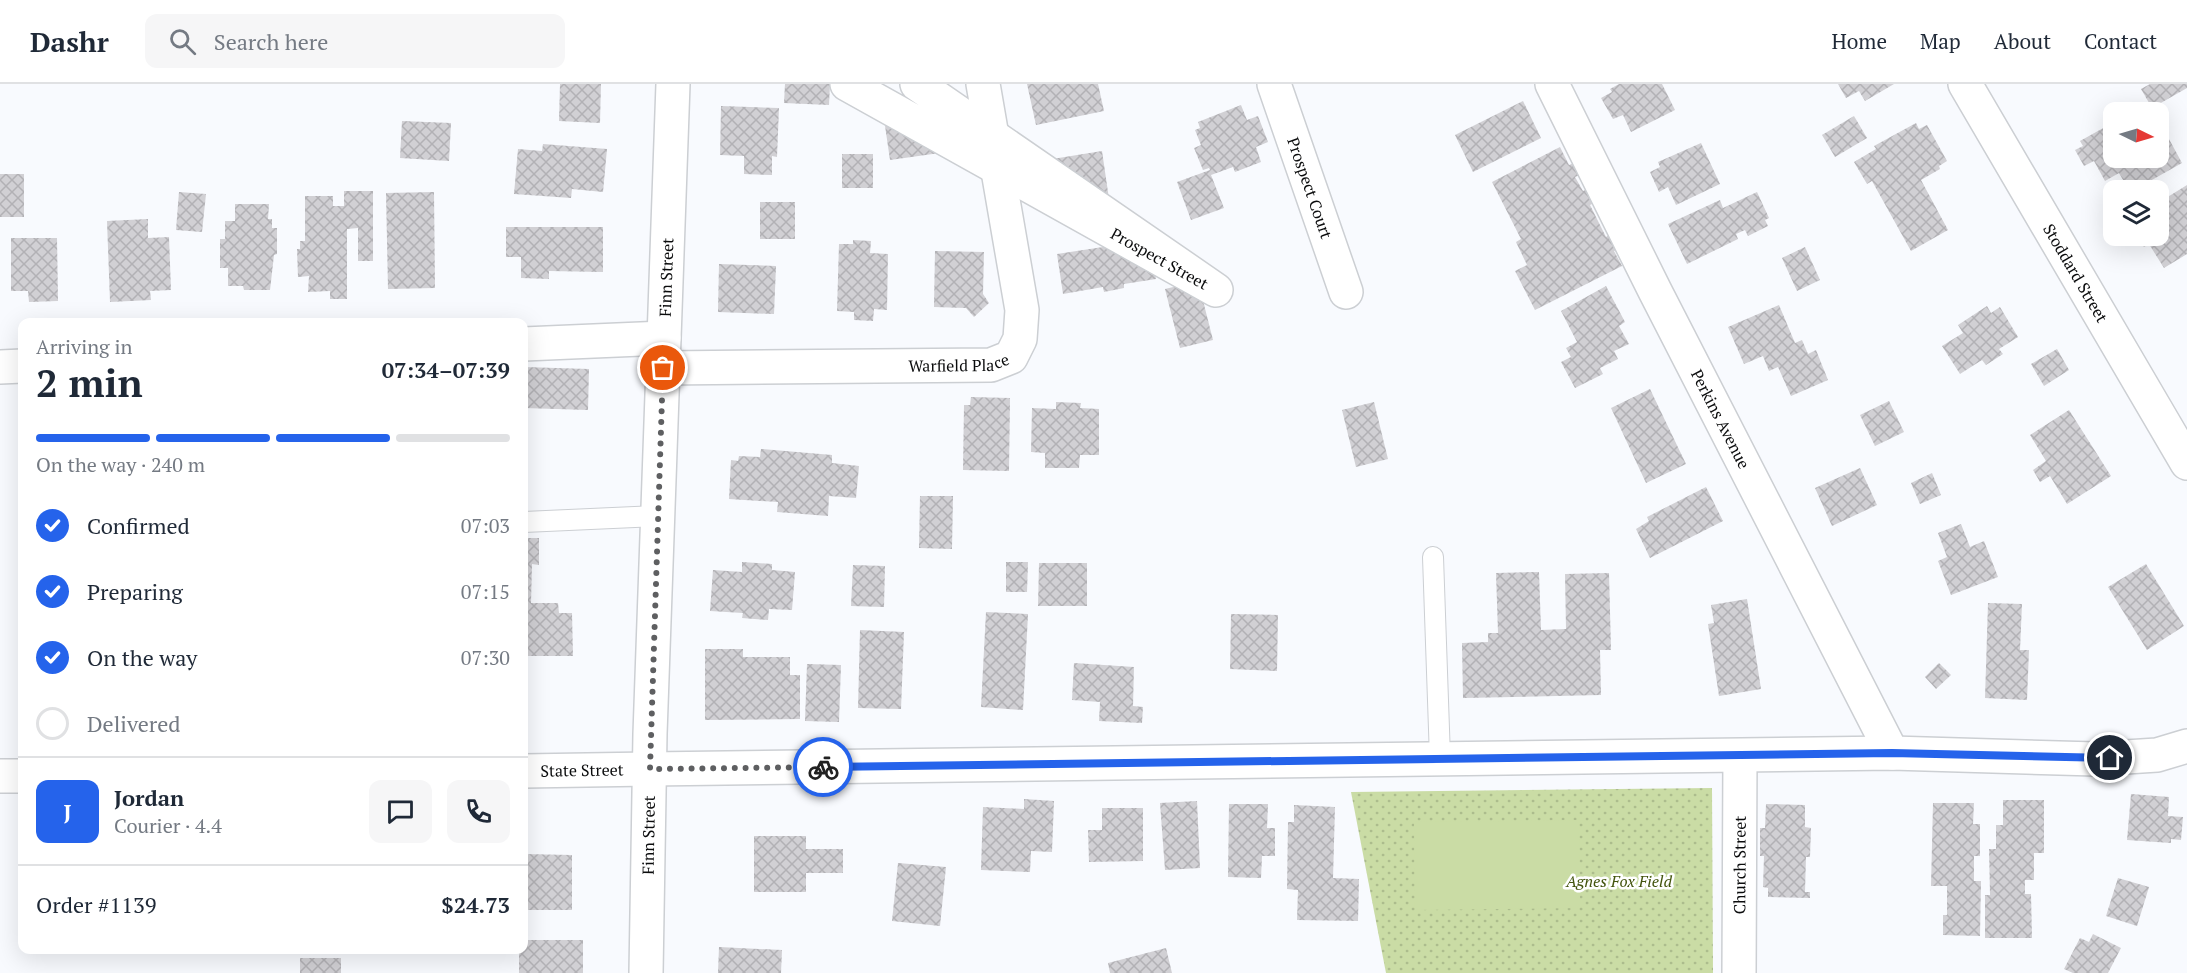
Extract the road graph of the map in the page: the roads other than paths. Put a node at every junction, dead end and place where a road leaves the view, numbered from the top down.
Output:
1 (673, 84) edge
2 (847, 84) edge
3 (916, 84) edge
4 (983, 84) edge
5 (1274, 84) edge
6 (1552, 84) edge
7 (1965, 84) edge
8 (1346, 292) dead end
9 (528, 344) edge
10 (663, 353) junction
11 (18, 366) edge
12 (0, 367) edge
13 (2187, 463) edge
14 (657, 516) junction
15 (528, 522) edge
16 (1433, 557) dead end
17 (2187, 746) edge
18 (1892, 753) junction
19 (1740, 756) junction
20 (1440, 758) junction
21 (650, 769) junction
22 (528, 771) edge
23 (0, 776) edge
24 (18, 776) edge
25 (646, 973) edge
26 (1739, 973) edge

1 - 10 street, Finn Street
2 - 3 street, Prospect Street
4 - 10 street, Warfield Place
5 - 8 street, Prospect Court
6 - 18 street, Perkins Avenue
7 - 13 street, Stoddard Street
9 - 10 street, Warfield Place
10 - 14 street, Finn Street
11 - 12 street
14 - 15 lane
14 - 21 street, Finn Street
16 - 20 lane
17 - 18 street, State Street
18 - 19 street, State Street
19 - 20 street, State Street
19 - 26 street, Church Street
20 - 21 street, State Street
21 - 22 street, State Street
21 - 25 street, Finn Street
23 - 24 street

